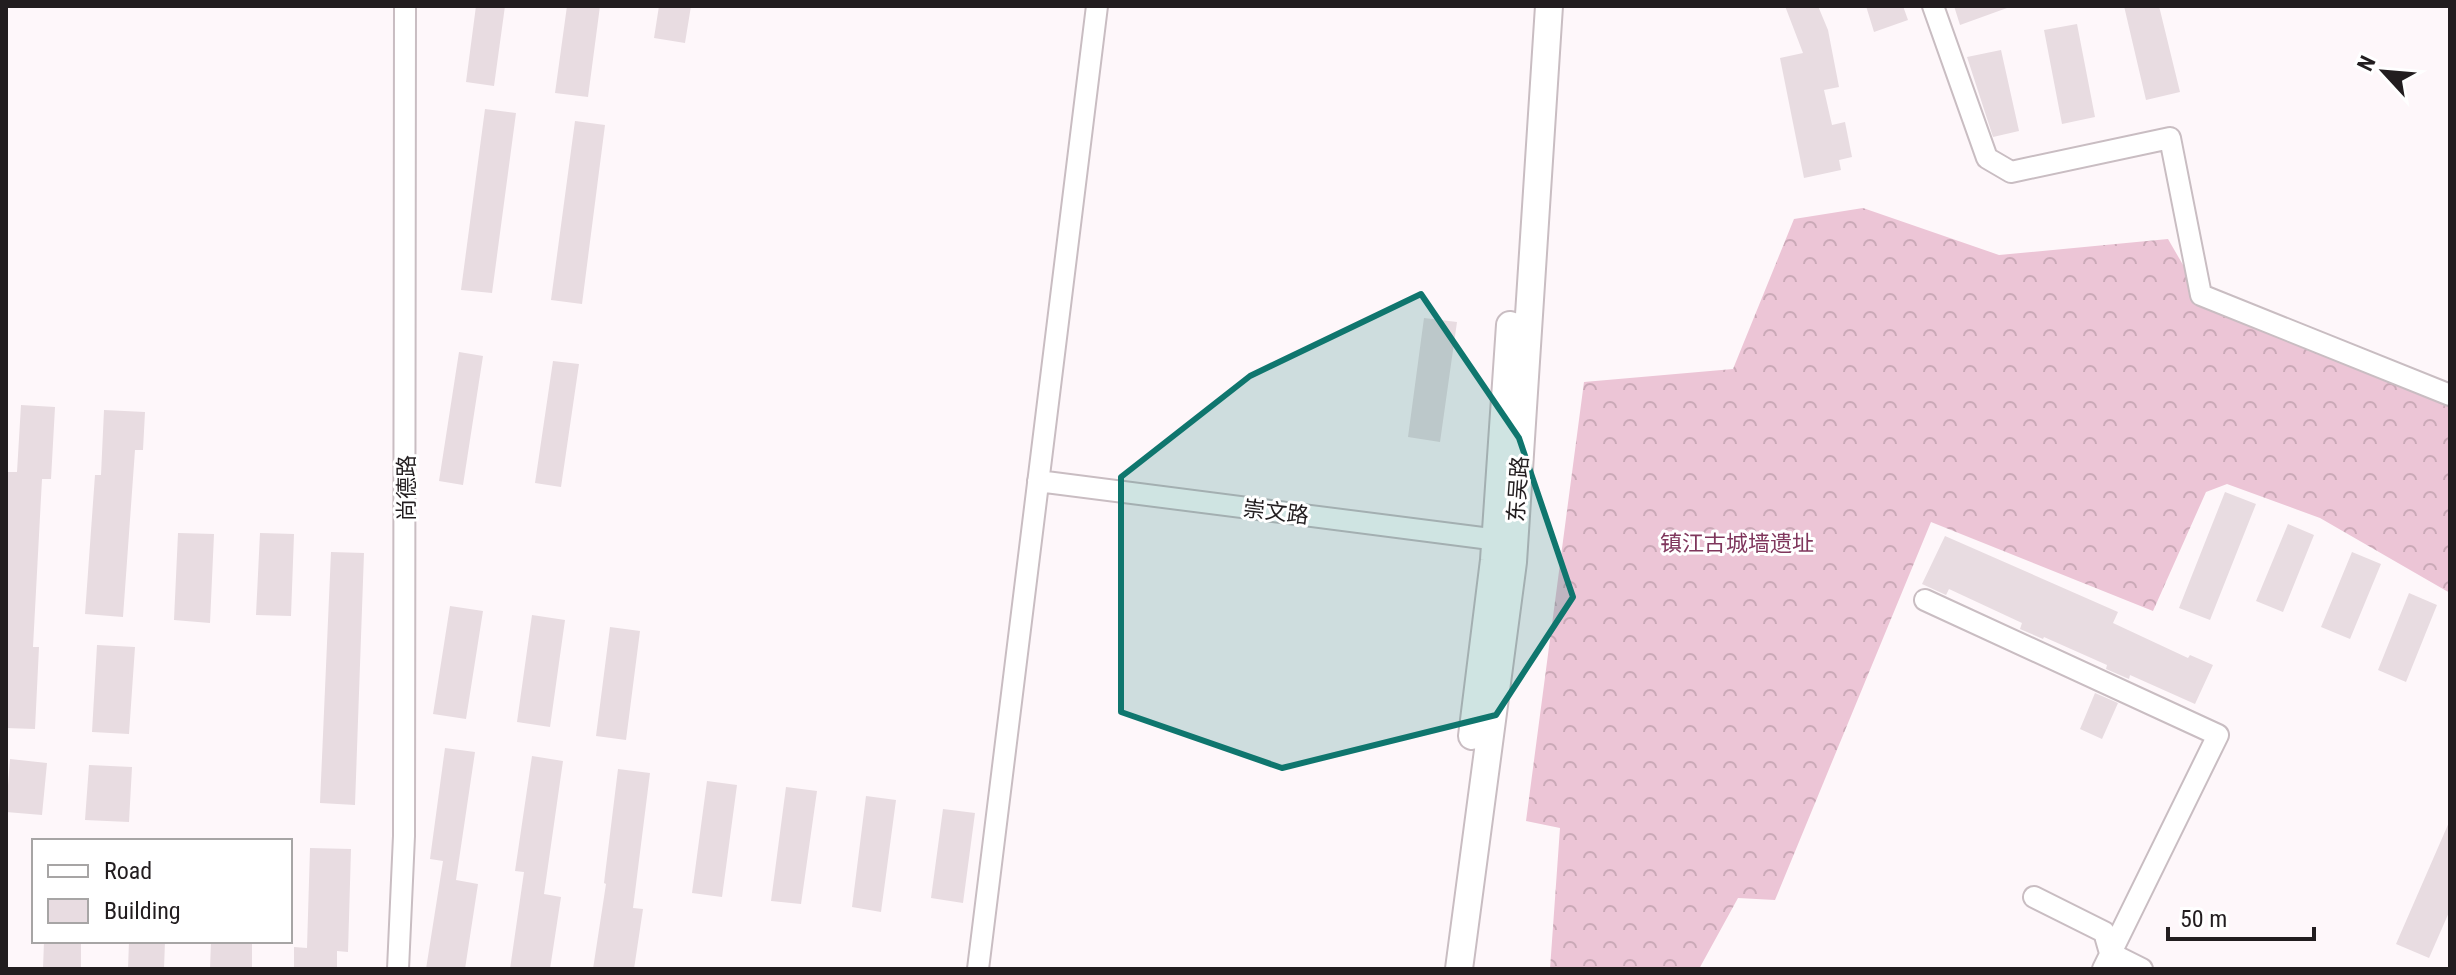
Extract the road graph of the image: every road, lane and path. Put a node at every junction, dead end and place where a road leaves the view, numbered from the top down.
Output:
1 (405, 6) edge
2 (1097, 6) edge
3 (1533, 6) edge
4 (1549, 6) edge
5 (1933, 6) edge
6 (2450, 395) edge
7 (1038, 481) junction
8 (1505, 541) junction
9 (1925, 600) dead end
10 (2034, 897) dead end
11 (2107, 961) edge
12 (398, 969) edge
13 (978, 969) edge
14 (1443, 969) edge
15 (1459, 969) edge
16 (2142, 969) edge

1 - 12 street, 尚德路
2 - 7 street
3 - 8 main road, 东吴路
4 - 8 main road, 东吴路
5 - 6 street
7 - 8 street, 崇文路
7 - 13 street
8 - 14 main road, 东吴路
8 - 15 main road, 东吴路
9 - 11 street
10 - 11 street
11 - 16 street

